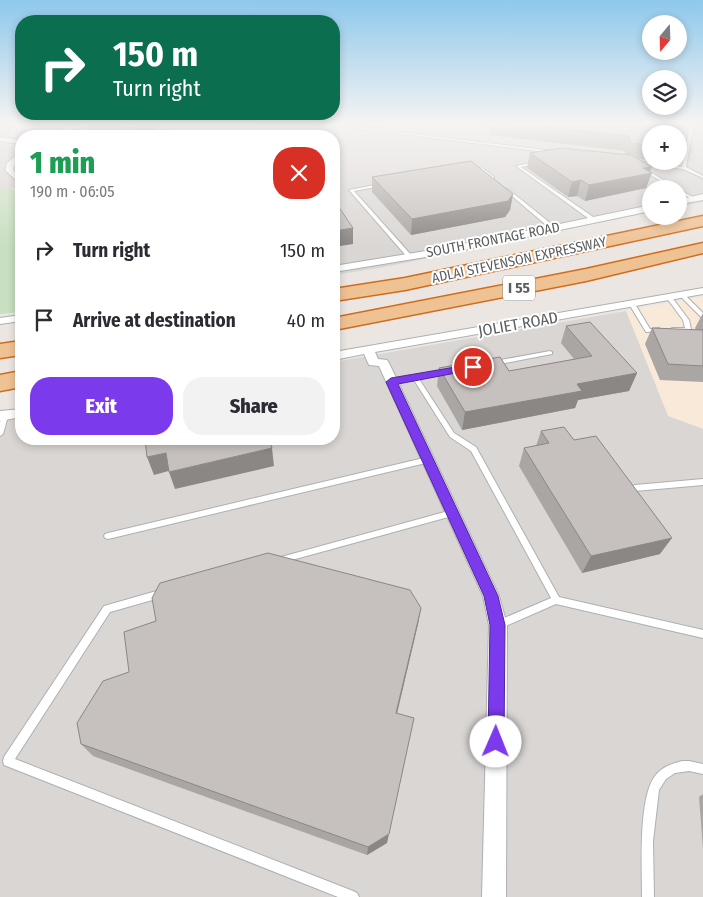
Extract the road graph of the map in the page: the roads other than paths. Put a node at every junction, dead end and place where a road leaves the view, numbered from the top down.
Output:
1 (523, 165) edge
2 (687, 169) edge
3 (646, 170) edge
4 (462, 171) edge
5 (703, 177) edge
6 (495, 180) edge
7 (663, 180) edge
8 (388, 184) edge
9 (502, 186) edge
10 (687, 195) edge
11 (703, 197) edge
12 (694, 199) junction
13 (687, 200) edge
14 (642, 210) edge
15 (594, 220) junction
16 (703, 221) edge
17 (553, 228) junction
18 (703, 248) edge
19 (410, 257) junction
20 (340, 268) edge
21 (703, 291) edge
22 (340, 294) edge
23 (682, 295) junction
24 (669, 297) junction
25 (632, 304) junction
26 (703, 316) edge
27 (15, 319) edge
28 (0, 321) edge
29 (340, 323) edge
30 (15, 349) edge
31 (368, 350) junction
32 (0, 351) edge
33 (550, 353) dead end
34 (340, 355) edge
35 (483, 365) edge
36 (454, 370) edge
37 (415, 377) junction
38 (15, 380) edge
39 (0, 382) edge
40 (391, 382) junction
41 (15, 414) edge
42 (2, 416) edge
43 (0, 434) edge
44 (428, 460) junction
45 (703, 482) edge
46 (634, 488) edge
47 (452, 513) junction
48 (108, 536) dead end
49 (269, 564) edge
50 (174, 590) edge
51 (556, 600) junction
52 (498, 625) junction
53 (703, 634) edge
54 (703, 769) edge
55 (353, 897) edge
56 (494, 897) edge
57 (648, 897) edge

1 - 15 lane
2 - 5 lane
3 - 7 lane
4 - 6 lane
8 - 19 lane
9 - 17 lane
10 - 12 lane
11 - 12 street
12 - 13 street
14 - 15 street, SOUTH FRONTAGE ROAD
15 - 17 street, SOUTH FRONTAGE ROAD
16 - 22 highway, ADLAI STEVENSON EXPRESSWAY / I 55
17 - 19 street, SOUTH FRONTAGE ROAD
18 - 29 highway, ADLAI STEVENSON EXPRESSWAY / I 55
19 - 20 street, SOUTH FRONTAGE ROAD
21 - 23 street, JOLIET ROAD
23 - 24 street, JOLIET ROAD
23 - 26 lane
24 - 25 street, JOLIET ROAD
24 - 25 lane
25 - 31 street, JOLIET ROAD
27 - 28 street
30 - 32 highway
31 - 34 street, JOLIET ROAD
31 - 40 street
33 - 35 lane
36 - 37 lane
37 - 40 lane
37 - 51 lane
38 - 39 highway
40 - 44 street
41 - 42 street
42 - 43 lane
44 - 47 street
44 - 48 lane
45 - 46 lane
47 - 49 lane
47 - 52 street
50 - 55 lane
51 - 52 lane
51 - 53 lane
52 - 56 street
54 - 57 lane

